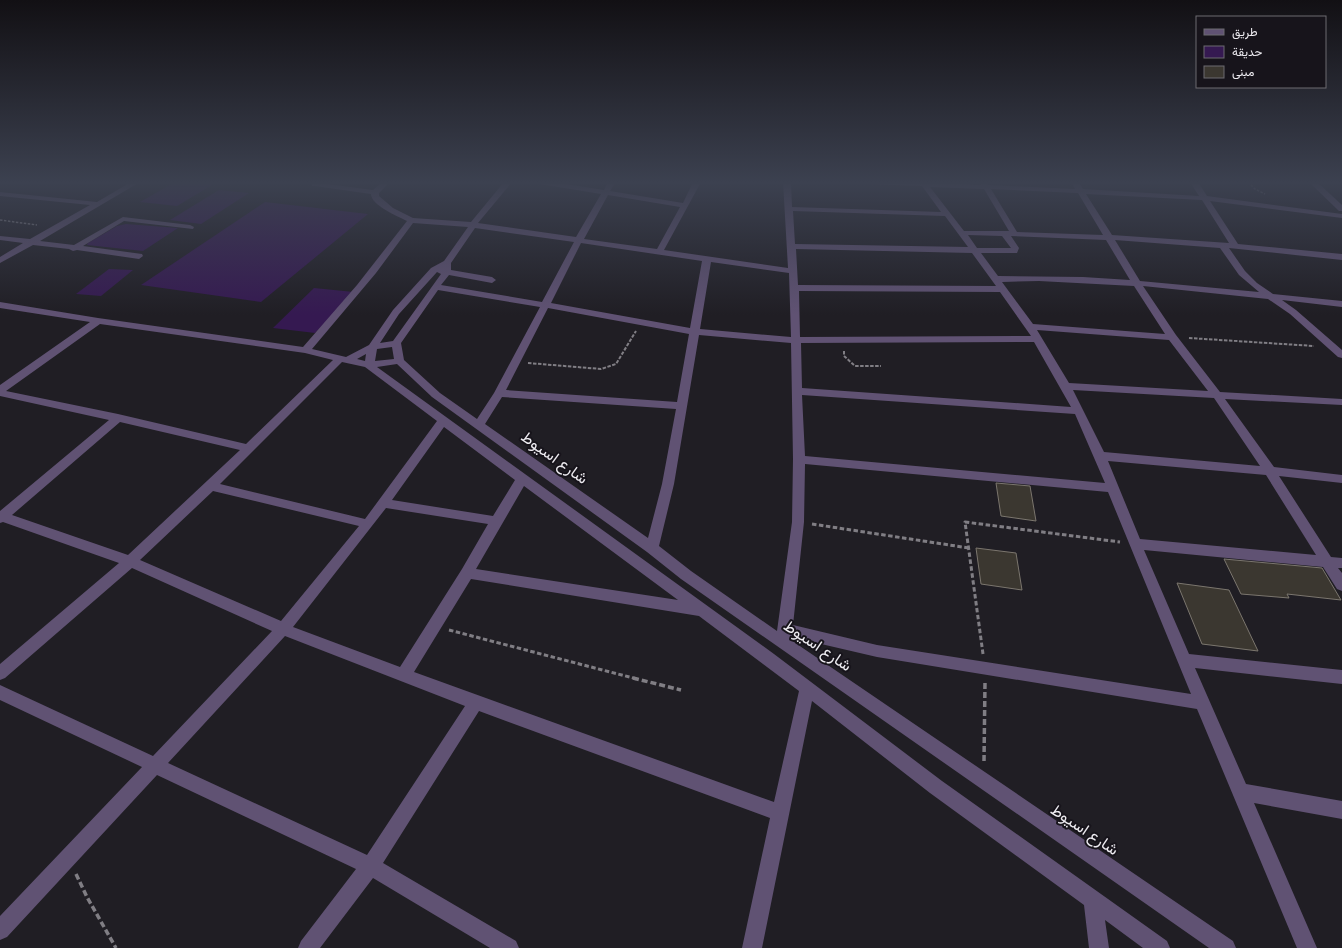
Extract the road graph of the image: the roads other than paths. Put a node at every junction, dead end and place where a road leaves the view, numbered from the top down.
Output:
1 (59, 226) edge
2 (111, 226) edge
3 (184, 226) edge
4 (407, 226) edge
5 (472, 226) edge
6 (482, 226) edge
7 (587, 226) edge
8 (674, 226) edge
9 (789, 226) edge
10 (957, 226) edge
11 (1010, 226) edge
12 (1101, 226) edge
13 (1222, 226) edge
14 (190, 227) dead end
15 (962, 233) junction
16 (1005, 234) junction
17 (1015, 234) junction
18 (1108, 237) junction
19 (0, 238) edge
20 (579, 240) junction
21 (31, 241) junction
22 (1222, 245) junction
23 (1234, 245) junction
24 (790, 246) junction
25 (73, 249) junction
26 (974, 250) junction
27 (659, 252) junction
28 (139, 256) dead end
29 (1342, 257) edge
30 (707, 259) junction
31 (0, 260) edge
32 (447, 268) junction
33 (792, 271) junction
34 (492, 280) dead end
35 (1136, 282) junction
36 (999, 284) junction
37 (435, 288) junction
38 (794, 288) junction
39 (1270, 296) junction
40 (1342, 304) edge
41 (0, 305) edge
42 (546, 305) junction
43 (98, 321) junction
44 (1030, 327) junction
45 (695, 332) junction
46 (1172, 337) junction
47 (1038, 339) junction
48 (796, 340) junction
49 (396, 343) junction
50 (372, 347) junction
51 (305, 350) junction
52 (1342, 355) edge
53 (345, 358) junction
54 (399, 361) junction
55 (370, 365) junction
56 (1066, 386) junction
57 (0, 390) edge
58 (797, 391) junction
59 (0, 393) edge
60 (499, 393) junction
61 (1217, 395) junction
62 (1342, 402) edge
63 (681, 406) junction
64 (1079, 410) junction
65 (118, 418) junction
66 (443, 421) junction
67 (479, 425) junction
68 (250, 449) junction
69 (1100, 456) junction
70 (799, 458) junction
71 (1270, 471) junction
72 (522, 479) junction
73 (1342, 479) edge
74 (211, 486) junction
75 (1112, 488) junction
76 (383, 503) junction
77 (1, 517) edge
78 (496, 521) junction
79 (368, 524) junction
80 (1135, 544) junction
81 (652, 548) junction
82 (130, 561) junction
83 (1326, 561) junction
84 (1342, 563) edge
85 (467, 573) junction
86 (1342, 585) edge
87 (702, 611) junction
88 (283, 629) junction
89 (784, 636) junction
90 (1186, 660) junction
91 (0, 673) edge
92 (404, 674) junction
93 (1342, 677) edge
94 (808, 689) junction
95 (0, 692) edge
96 (476, 703) junction
97 (1203, 704) junction
98 (156, 766) junction
99 (1240, 792) junction
100 (1342, 810) edge
101 (780, 814) junction
102 (370, 866) junction
103 (1093, 899) junction
104 (0, 930) edge
105 (308, 948) edge
106 (509, 948) edge
107 (752, 948) edge
108 (1099, 948) edge
109 (1160, 948) edge
110 (1226, 948) edge
111 (1306, 948) edge

1 - 21 street
2 - 25 street
3 - 14 street
4 - 51 street
5 - 32 street
6 - 20 street
7 - 20 street
8 - 27 street
9 - 24 street
10 - 15 street
11 - 17 street
12 - 18 street
13 - 23 street
15 - 16 street
15 - 26 street
16 - 17 street
16 - 26 street
17 - 18 street
18 - 22 street
18 - 35 street
19 - 21 street
20 - 27 street
20 - 42 street
21 - 25 street
21 - 31 street
22 - 23 street
22 - 39 street
23 - 29 street
24 - 26 street
24 - 33 street
25 - 28 street
26 - 36 street
27 - 30 street
30 - 33 street
30 - 45 street
32 - 34 street
32 - 37 street
32 - 50 street
33 - 38 street
35 - 36 street
35 - 39 street
35 - 46 street
36 - 38 street
36 - 44 street
37 - 42 street
37 - 49 street
38 - 48 street
39 - 40 street
39 - 52 street
41 - 43 street
42 - 45 street
42 - 60 street
43 - 51 street
43 - 57 street
44 - 46 street
44 - 47 street
45 - 48 street
45 - 63 street
46 - 61 street
47 - 48 street
47 - 56 street
48 - 58 street
49 - 50 street
49 - 54 street
50 - 53 street
50 - 55 street
51 - 53 street
53 - 55 street
53 - 68 street
54 - 55 street
54 - 67 street, شارع اسيوط
55 - 66 street
56 - 61 street
56 - 64 street
58 - 64 street
58 - 70 street
59 - 65 street
60 - 63 street
60 - 67 street
61 - 62 street
61 - 71 street
63 - 81 street
64 - 69 street
65 - 68 street
65 - 77 street
66 - 72 street
66 - 76 street
67 - 81 street, شارع اسيوط
68 - 74 street
69 - 71 street
69 - 75 street
70 - 75 street
70 - 89 street
71 - 73 street
71 - 83 street
72 - 78 street
72 - 87 street
74 - 79 street
74 - 82 street
75 - 80 street
76 - 78 street
76 - 79 street
77 - 82 street
78 - 85 street
79 - 88 street
80 - 83 street
80 - 90 street
81 - 89 street, شارع اسيوط
82 - 88 street
82 - 91 street
83 - 84 street
83 - 86 street
85 - 87 street
85 - 92 street
87 - 94 street
88 - 92 street
88 - 98 street
89 - 97 street
89 - 110 street, شارع اسيوط
90 - 93 street
90 - 97 street
92 - 96 street
94 - 101 street
94 - 103 street
95 - 98 street
96 - 101 street
96 - 102 street
97 - 99 street
98 - 102 street
98 - 104 street
99 - 100 street
99 - 111 street
101 - 107 street
102 - 105 street
102 - 106 street
103 - 108 street
103 - 109 street

